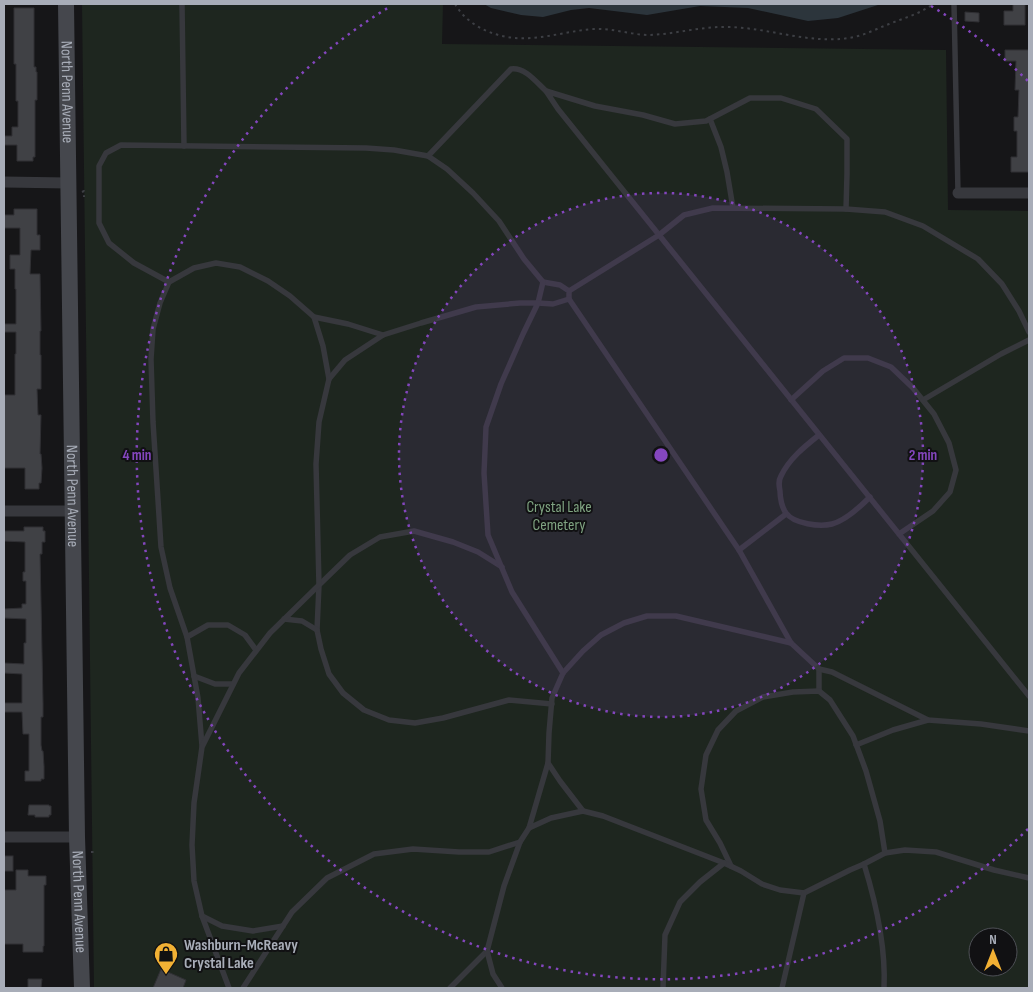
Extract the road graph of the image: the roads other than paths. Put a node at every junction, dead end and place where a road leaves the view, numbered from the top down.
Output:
1 (66, 4) edge
2 (182, 4) edge
3 (954, 4) edge
4 (546, 91) junction
5 (710, 119) junction
6 (184, 146) junction
7 (428, 156) junction
8 (4, 182) edge
9 (75, 187) junction
10 (958, 193) joint
11 (1029, 193) edge
12 (733, 208) junction
13 (846, 209) junction
14 (659, 235) junction
15 (169, 282) junction
16 (543, 282) junction
17 (569, 291) junction
18 (569, 299) junction
19 (538, 303) junction
20 (314, 317) junction
21 (1029, 332) edge
22 (383, 336) junction
23 (1029, 340) edge
24 (329, 379) junction
25 (791, 400) junction
26 (923, 400) junction
27 (820, 435) junction
28 (870, 497) junction
29 (4, 511) edge
30 (73, 511) junction
31 (786, 514) junction
32 (899, 534) junction
33 (739, 550) junction
34 (502, 567) junction
35 (319, 585) junction
36 (284, 619) junction
37 (317, 630) junction
38 (187, 636) junction
39 (791, 643) junction
40 (256, 650) junction
41 (818, 669) junction
42 (563, 673) junction
43 (194, 676) junction
44 (233, 684) junction
45 (818, 691) junction
46 (1029, 696) edge
47 (552, 704) junction
48 (928, 720) junction
49 (1029, 731) edge
50 (856, 745) junction
51 (202, 748) junction
52 (548, 763) junction
53 (583, 811) junction
54 (529, 828) junction
55 (4, 837) edge
56 (77, 837) junction
57 (520, 842) junction
58 (885, 853) junction
59 (724, 864) junction
60 (864, 864) junction
61 (731, 867) junction
62 (1029, 878) edge
63 (804, 893) junction
64 (202, 916) junction
65 (283, 926) junction
66 (487, 951) junction
67 (82, 988) edge
68 (229, 988) edge
69 (243, 988) edge
70 (450, 988) edge
71 (502, 988) edge
72 (664, 988) edge
73 (782, 988) edge
74 (884, 988) edge

1 - 9 main road, North Penn Avenue
2 - 6 lane
3 - 10 lane
4 - 5 lane
4 - 7 lane
4 - 14 lane
5 - 12 lane
5 - 13 lane
6 - 7 lane
6 - 15 lane
7 - 16 lane
8 - 9 street
9 - 30 main road, North Penn Avenue
10 - 11 street
12 - 13 lane
12 - 14 lane
13 - 21 lane
14 - 17 lane
14 - 25 lane
15 - 20 lane
15 - 38 lane
16 - 17 lane
16 - 19 lane
17 - 18 lane
18 - 19 lane
18 - 33 lane
19 - 22 lane
19 - 34 lane
20 - 22 lane
20 - 24 lane
22 - 24 lane
23 - 26 lane
24 - 35 lane
25 - 26 lane
25 - 27 lane
26 - 32 lane
27 - 28 lane
27 - 31 lane
28 - 31 lane
28 - 32 lane
29 - 30 street
30 - 56 main road, North Penn Avenue
31 - 33 lane
32 - 46 lane
33 - 39 lane
34 - 35 lane
34 - 42 lane
35 - 36 lane
35 - 37 lane
36 - 37 lane
36 - 40 lane
37 - 47 lane
38 - 40 lane
38 - 43 lane
39 - 41 lane
39 - 42 lane
40 - 44 lane
41 - 45 lane
41 - 48 lane
42 - 47 lane
43 - 44 lane
43 - 51 lane
44 - 51 lane
45 - 50 lane
45 - 61 lane
47 - 52 lane
48 - 49 lane
48 - 50 lane
50 - 58 lane
51 - 64 lane
52 - 53 lane
52 - 54 lane
53 - 54 lane
53 - 59 lane
54 - 57 lane
55 - 56 street
56 - 67 main road, North Penn Avenue
57 - 65 lane
57 - 66 lane
58 - 60 lane
58 - 62 lane
59 - 61 lane
59 - 72 lane
60 - 63 lane
60 - 74 lane
61 - 63 lane
63 - 73 lane
64 - 65 lane
64 - 68 lane
65 - 69 lane
66 - 70 lane
66 - 71 lane

